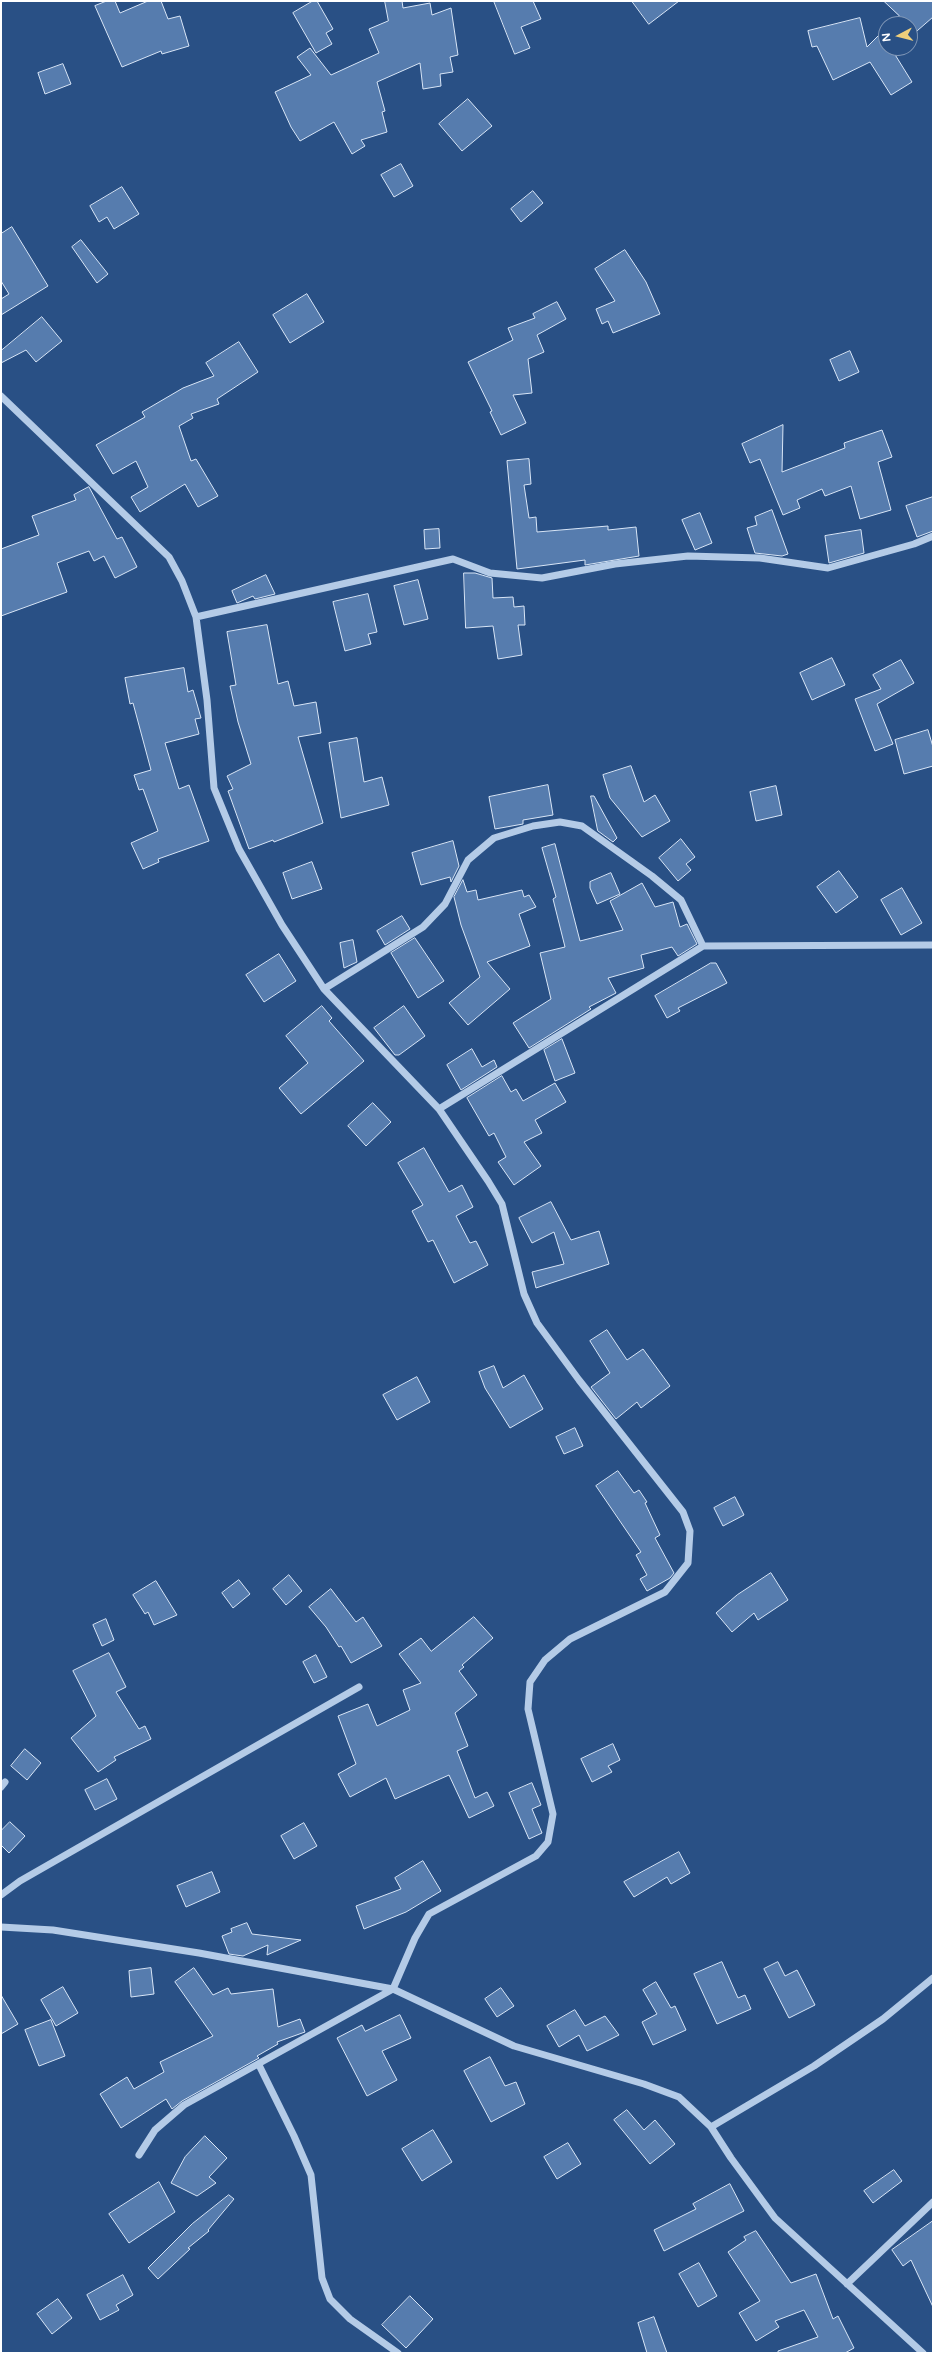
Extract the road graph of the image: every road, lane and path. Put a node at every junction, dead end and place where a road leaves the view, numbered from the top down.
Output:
1 (1, 396) edge
2 (933, 536) edge
3 (196, 617) junction
4 (933, 945) edge
5 (703, 946) junction
6 (324, 989) junction
7 (439, 1109) junction
8 (358, 1687) dead end
9 (1, 1895) edge
10 (1, 1927) edge
11 (933, 1978) edge
12 (394, 1989) junction
13 (259, 2065) junction
14 (711, 2126) junction
15 (139, 2155) dead end
16 (933, 2202) edge
17 (847, 2284) junction
18 (398, 2353) edge
19 (923, 2353) edge

1 - 3 street
2 - 3 street
3 - 6 street
4 - 5 street
5 - 6 street
5 - 7 street
6 - 7 street
7 - 12 street
8 - 9 street
10 - 12 street
11 - 14 street
12 - 13 street
12 - 14 street
13 - 15 street
13 - 18 street
14 - 17 street
16 - 17 street
17 - 19 street

